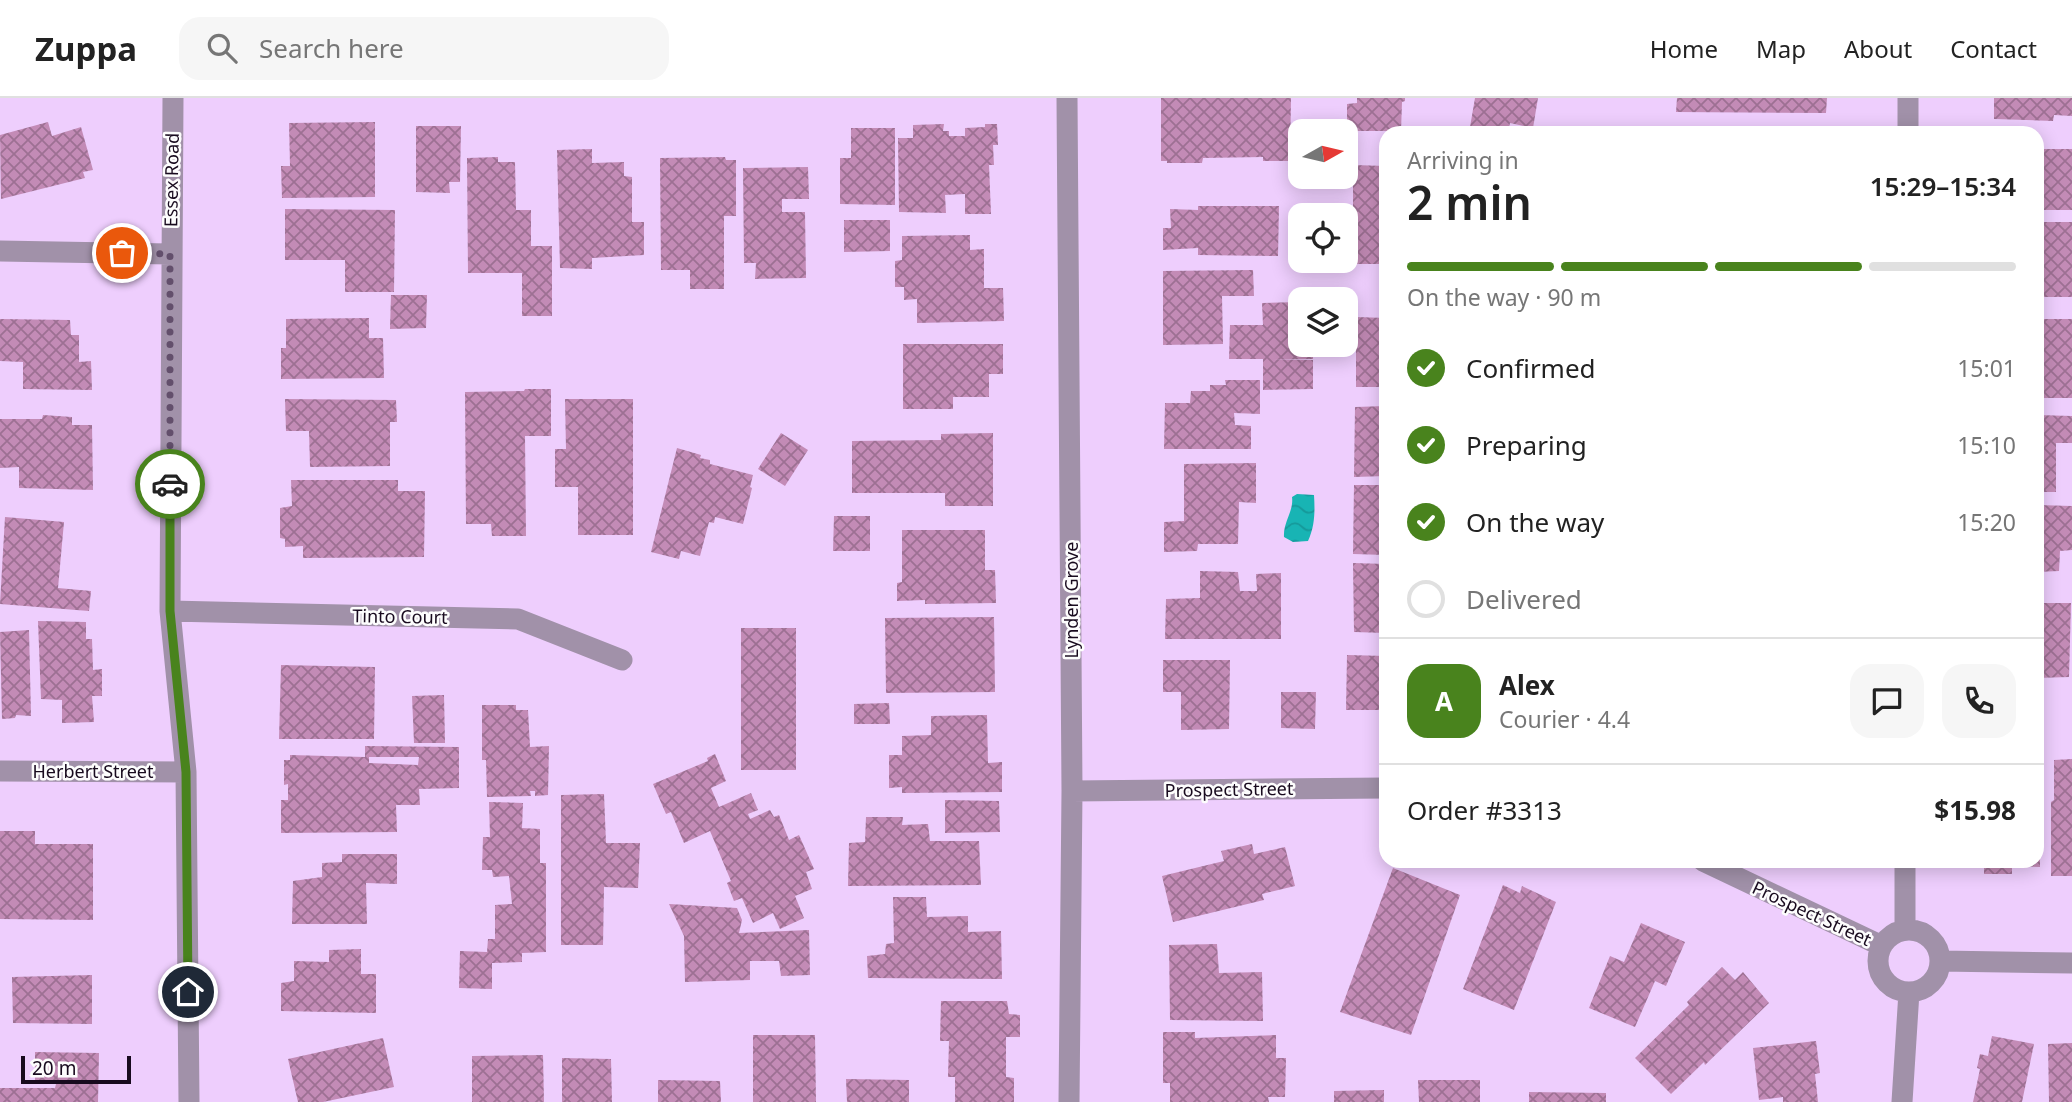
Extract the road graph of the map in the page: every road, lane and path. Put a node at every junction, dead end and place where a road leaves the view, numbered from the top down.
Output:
1 (173, 98) edge
2 (1067, 98) edge
3 (1908, 98) edge
4 (1908, 126) edge
5 (0, 251) edge
6 (170, 254) junction
7 (170, 611) junction
8 (622, 660) dead end
9 (0, 771) edge
10 (186, 772) junction
11 (1379, 788) edge
12 (1072, 791) junction
13 (1718, 868) edge
14 (1905, 868) edge
15 (1905, 930) junction
16 (1882, 946) junction
17 (1941, 961) junction
18 (2072, 963) edge
19 (1909, 992) junction
20 (189, 1102) edge
21 (1069, 1102) edge
22 (1902, 1102) edge

1 - 6 street, Essex Road
2 - 12 street, Lynden Grove
3 - 4 street
5 - 6 street
6 - 7 street, Essex Road
7 - 8 street, Tinto Court
7 - 10 street, Essex Road
9 - 10 street, Herbert Street
10 - 20 street, Essex Road
11 - 12 street, Prospect Street
12 - 21 street, Lynden Grove
13 - 16 street, Prospect Street
14 - 15 street
15 - 16 street
15 - 17 street
16 - 19 street
17 - 18 street
17 - 19 street
19 - 22 street

